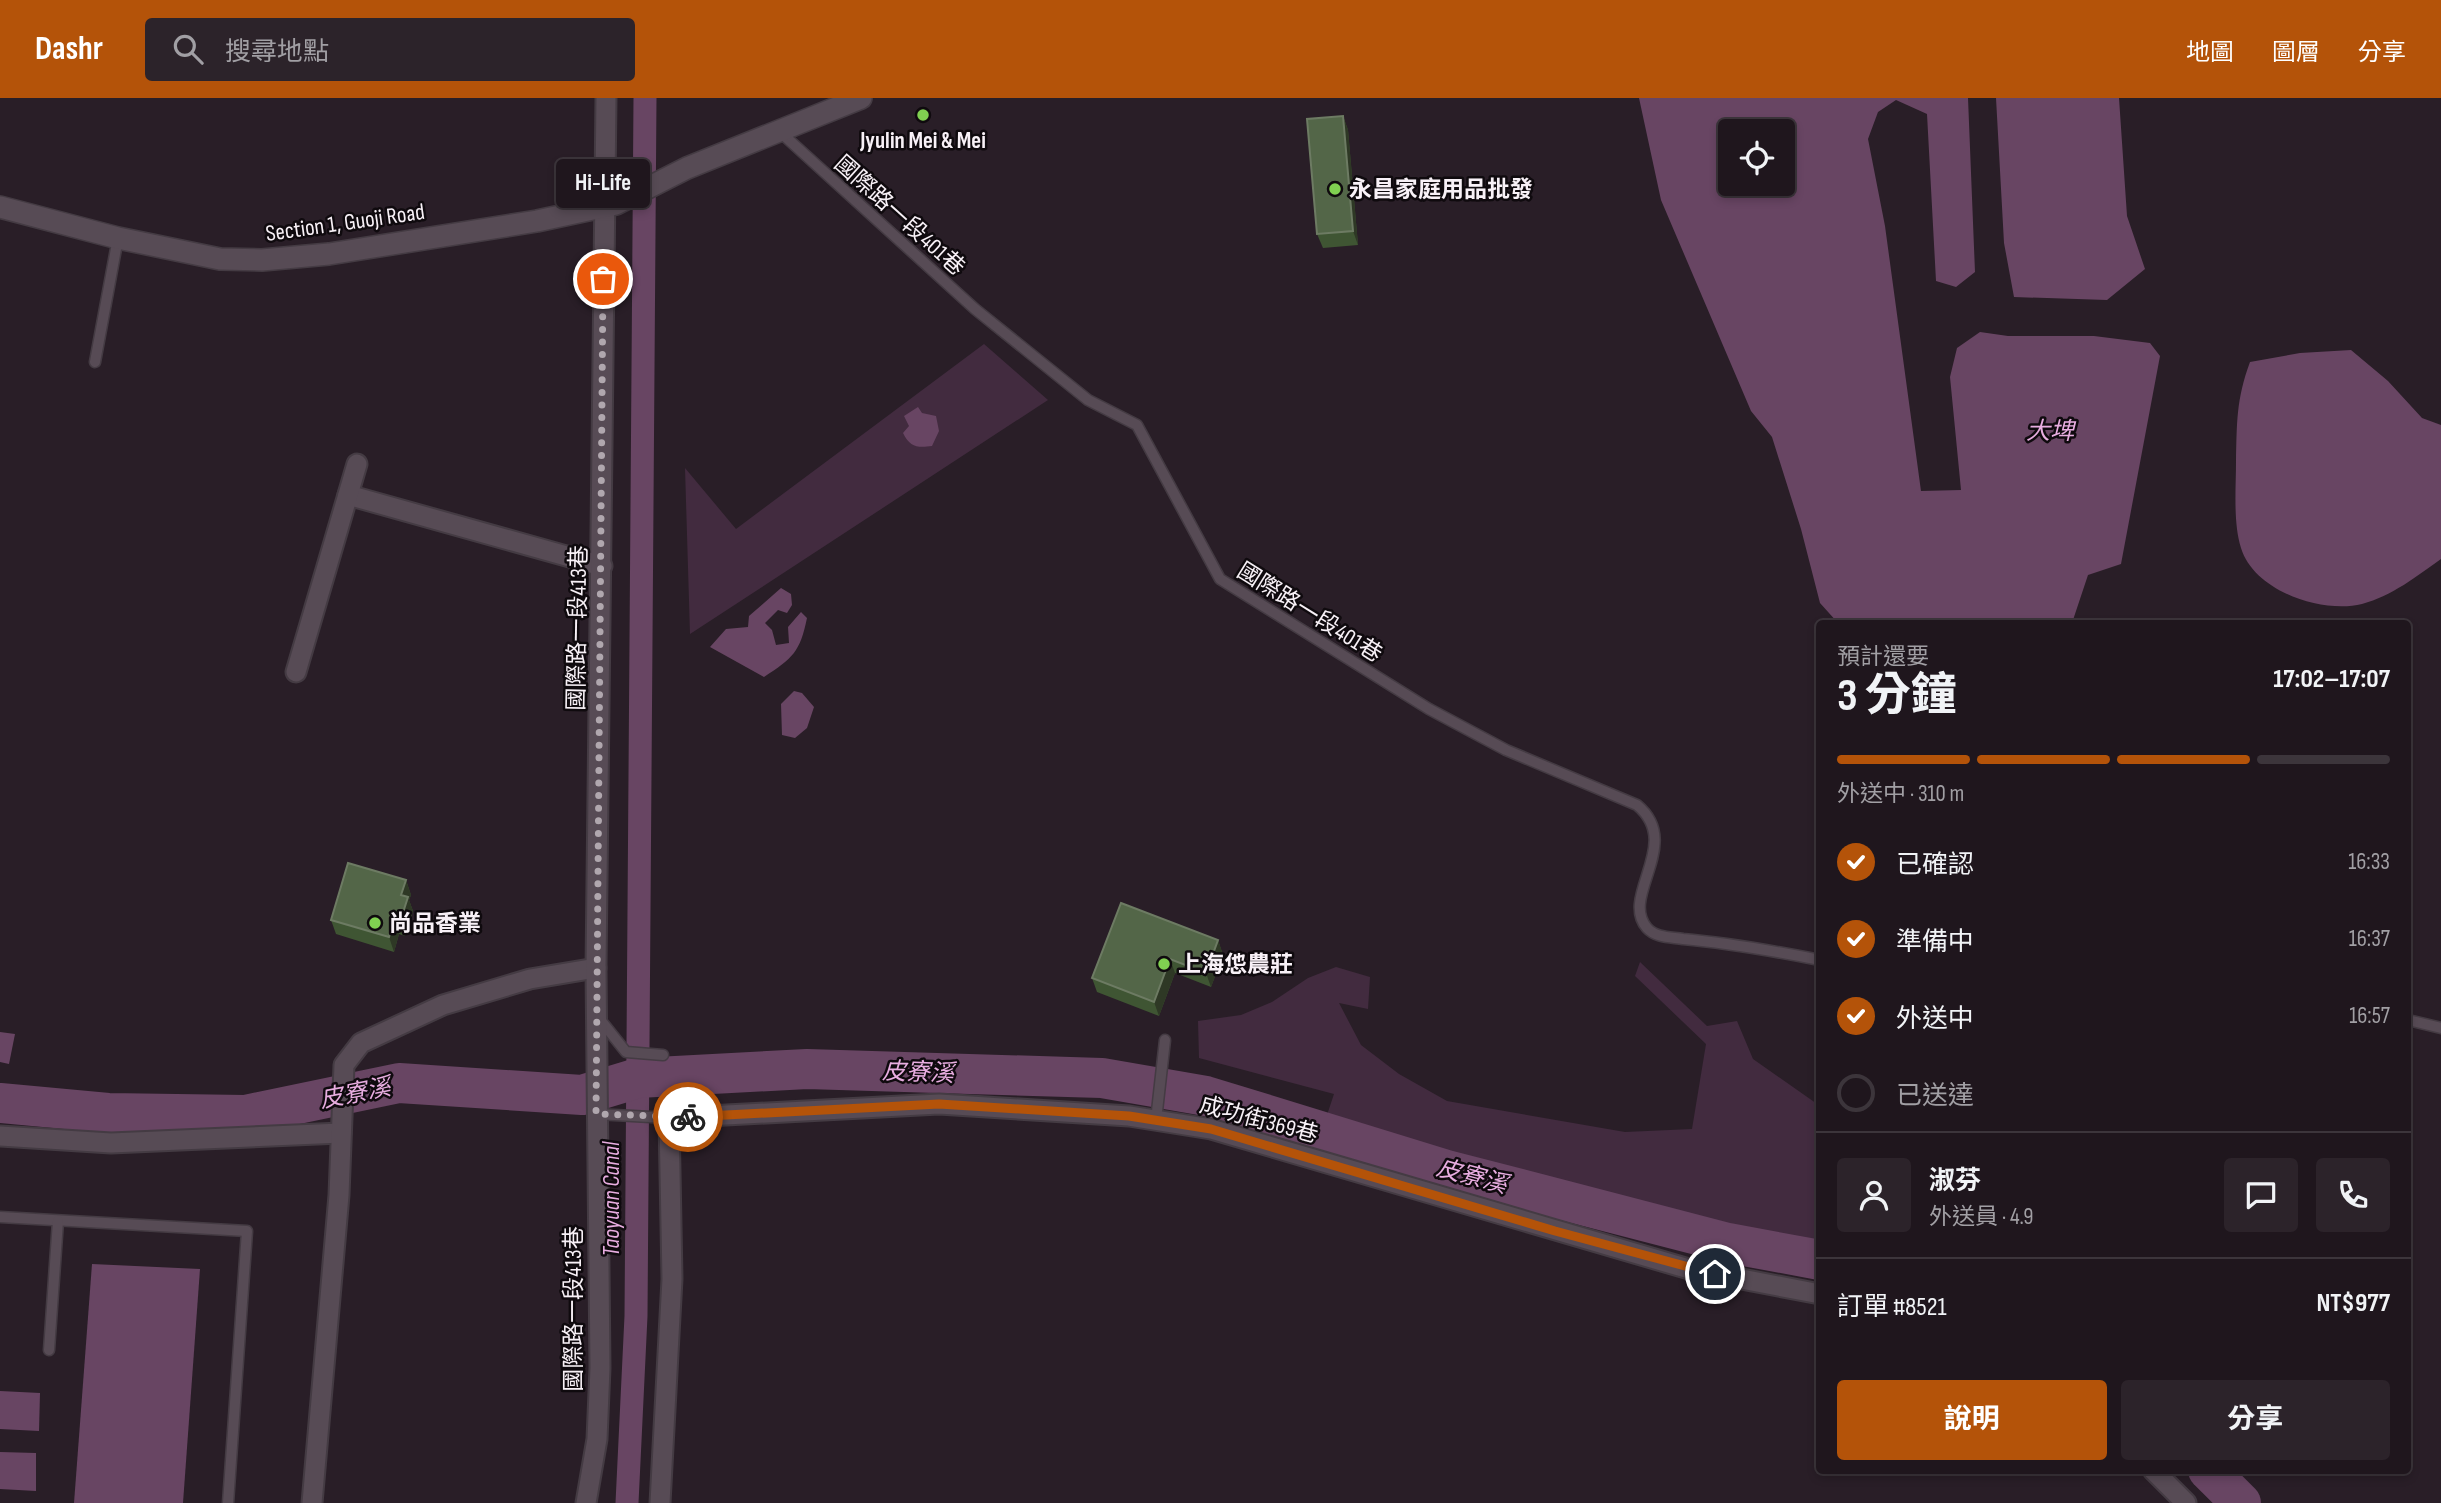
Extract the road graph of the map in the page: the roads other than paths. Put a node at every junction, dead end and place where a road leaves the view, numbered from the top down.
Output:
1 (606, 98) edge
2 (861, 98) edge
3 (779, 131) junction
4 (609, 205) junction
5 (0, 207) edge
6 (118, 238) junction
7 (94, 362) dead end
8 (357, 464) dead end
9 (348, 495) junction
10 (603, 566) junction
11 (296, 672) dead end
12 (1816, 959) edge
13 (596, 968) junction
14 (596, 1014) junction
15 (2411, 1021) edge
16 (2441, 1028) edge
17 (1165, 1040) dead end
18 (663, 1055) dead end
19 (596, 1114) junction
20 (669, 1118) junction
21 (1156, 1119) junction
22 (342, 1126) junction
23 (0, 1136) edge
24 (0, 1217) edge
25 (58, 1222) junction
26 (1816, 1293) edge
27 (49, 1350) dead end
28 (2157, 1474) edge
29 (228, 1503) edge
30 (312, 1503) edge
31 (586, 1503) edge
32 (660, 1503) edge
33 (2186, 1503) edge

1 - 4 street, 國際路一段413巷
2 - 3 street
3 - 4 street, Section 1, Guoji Road
3 - 12 lane, 國際路一段401巷
4 - 6 street, Section 1, Guoji Road
4 - 10 street, 國際路一段413巷
5 - 6 street, Section 1, Guoji Road
6 - 7 lane
8 - 9 street
9 - 10 street
9 - 11 street
10 - 13 street, 國際路一段413巷
13 - 14 street, 國際路一段413巷
13 - 22 street
14 - 18 lane
14 - 19 street, 國際路一段413巷
15 - 16 lane
17 - 21 lane
19 - 20 lane
19 - 31 street, 國際路一段413巷
20 - 21 street, 成功街369巷
20 - 32 street
21 - 26 street, 成功街369巷
22 - 23 street
22 - 30 street
24 - 25 lane
25 - 27 lane
25 - 29 lane
28 - 33 street

